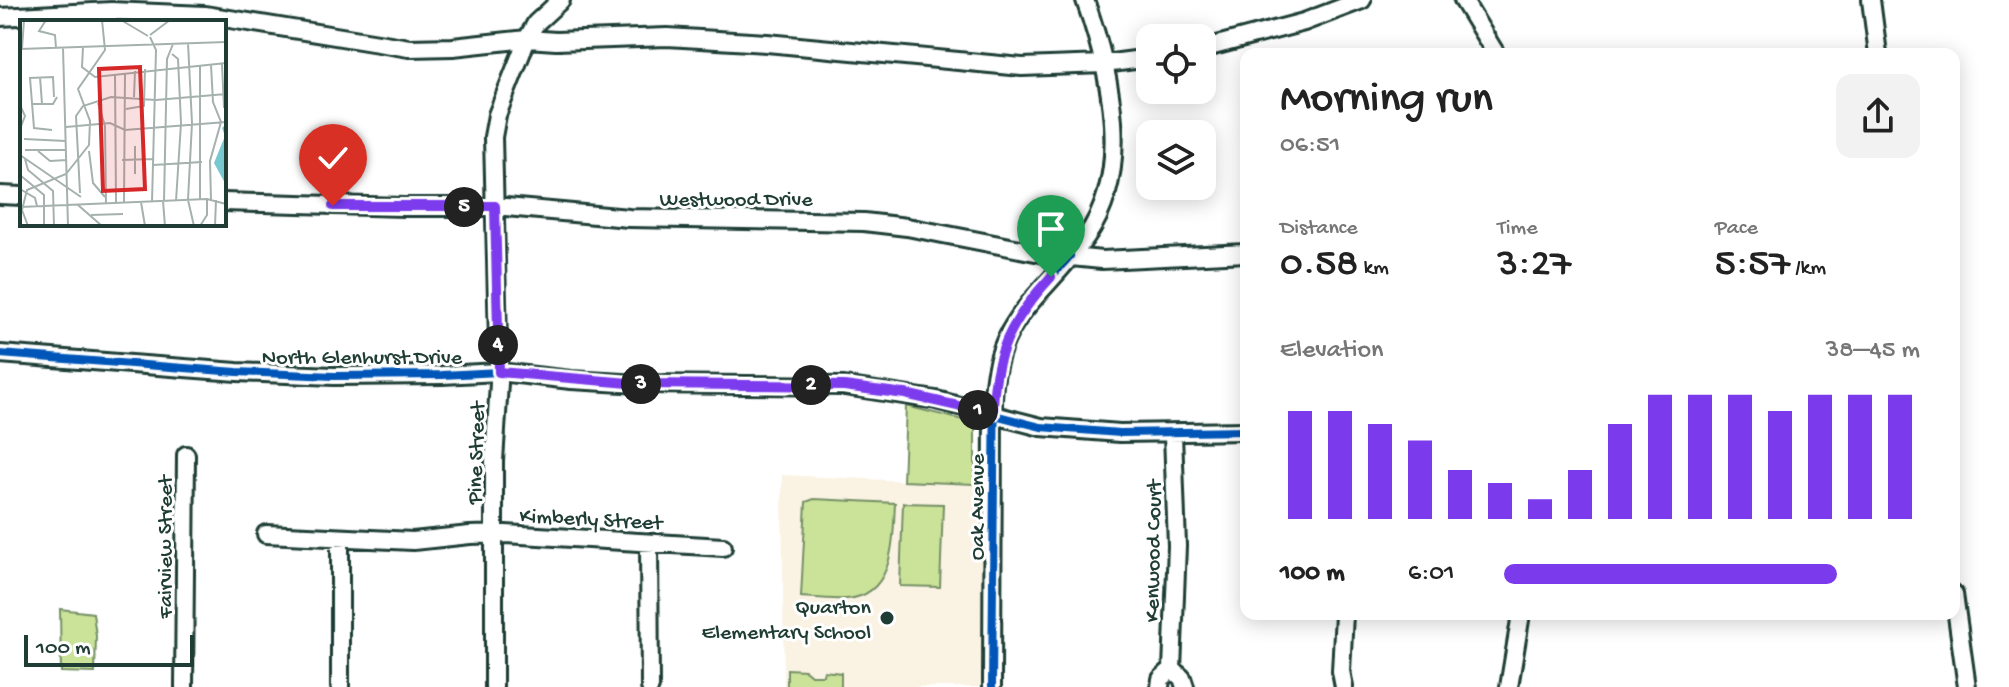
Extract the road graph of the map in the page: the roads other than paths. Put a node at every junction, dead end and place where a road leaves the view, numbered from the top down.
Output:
1 (561, 0) edge
2 (1085, 0) edge
3 (1362, 0) edge
4 (1463, 0) edge
5 (1871, 0) edge
6 (0, 17) edge
7 (527, 39) junction
8 (1216, 45) edge
9 (1492, 48) edge
10 (1877, 48) edge
11 (1136, 60) edge
12 (1104, 64) junction
13 (0, 195) edge
14 (20, 196) edge
15 (226, 202) edge
16 (495, 206) junction
17 (1240, 253) edge
18 (1070, 256) junction
19 (0, 354) edge
20 (499, 372) junction
21 (993, 414) junction
22 (1240, 431) edge
23 (1173, 434) junction
24 (186, 455) dead end
25 (266, 534) dead end
26 (494, 534) junction
27 (340, 538) junction
28 (649, 543) junction
29 (723, 547) dead end
30 (1344, 620) edge
31 (1520, 620) edge
32 (1957, 620) edge
33 (1172, 669) junction
34 (184, 687) edge
35 (340, 687) edge
36 (494, 687) edge
37 (650, 687) edge
38 (992, 687) edge
39 (1160, 687) edge
40 (1185, 687) edge
41 (1344, 687) edge
42 (1509, 687) edge
43 (1967, 687) edge

1 - 7 street, Pine Street
2 - 12 street, Oak Avenue
3 - 8 street
4 - 9 street
5 - 10 street
6 - 7 street
7 - 12 street
7 - 16 street, Pine Street
11 - 12 street
12 - 18 street, Oak Avenue
13 - 14 street
15 - 16 street, Westwood Drive
16 - 18 street, Westwood Drive
16 - 20 street, Pine Street
17 - 18 street, Westwood Drive
18 - 21 street, Oak Avenue
19 - 20 street, North Glenhurst Drive
20 - 21 street, North Glenhurst Drive
20 - 26 street, Pine Street
21 - 23 street, North Glenhurst Drive
21 - 38 street, Oak Avenue
22 - 23 street, North Glenhurst Drive
23 - 33 street, Kenwood Court
24 - 34 street, Fairview Street
25 - 27 street, Kimberly Street
26 - 27 street, Kimberly Street
26 - 28 street, Kimberly Street
26 - 36 street, Pine Street
27 - 35 street
28 - 29 street, Kimberly Street
28 - 37 street
30 - 41 street
31 - 42 street
32 - 43 street
33 - 39 street
33 - 40 street

